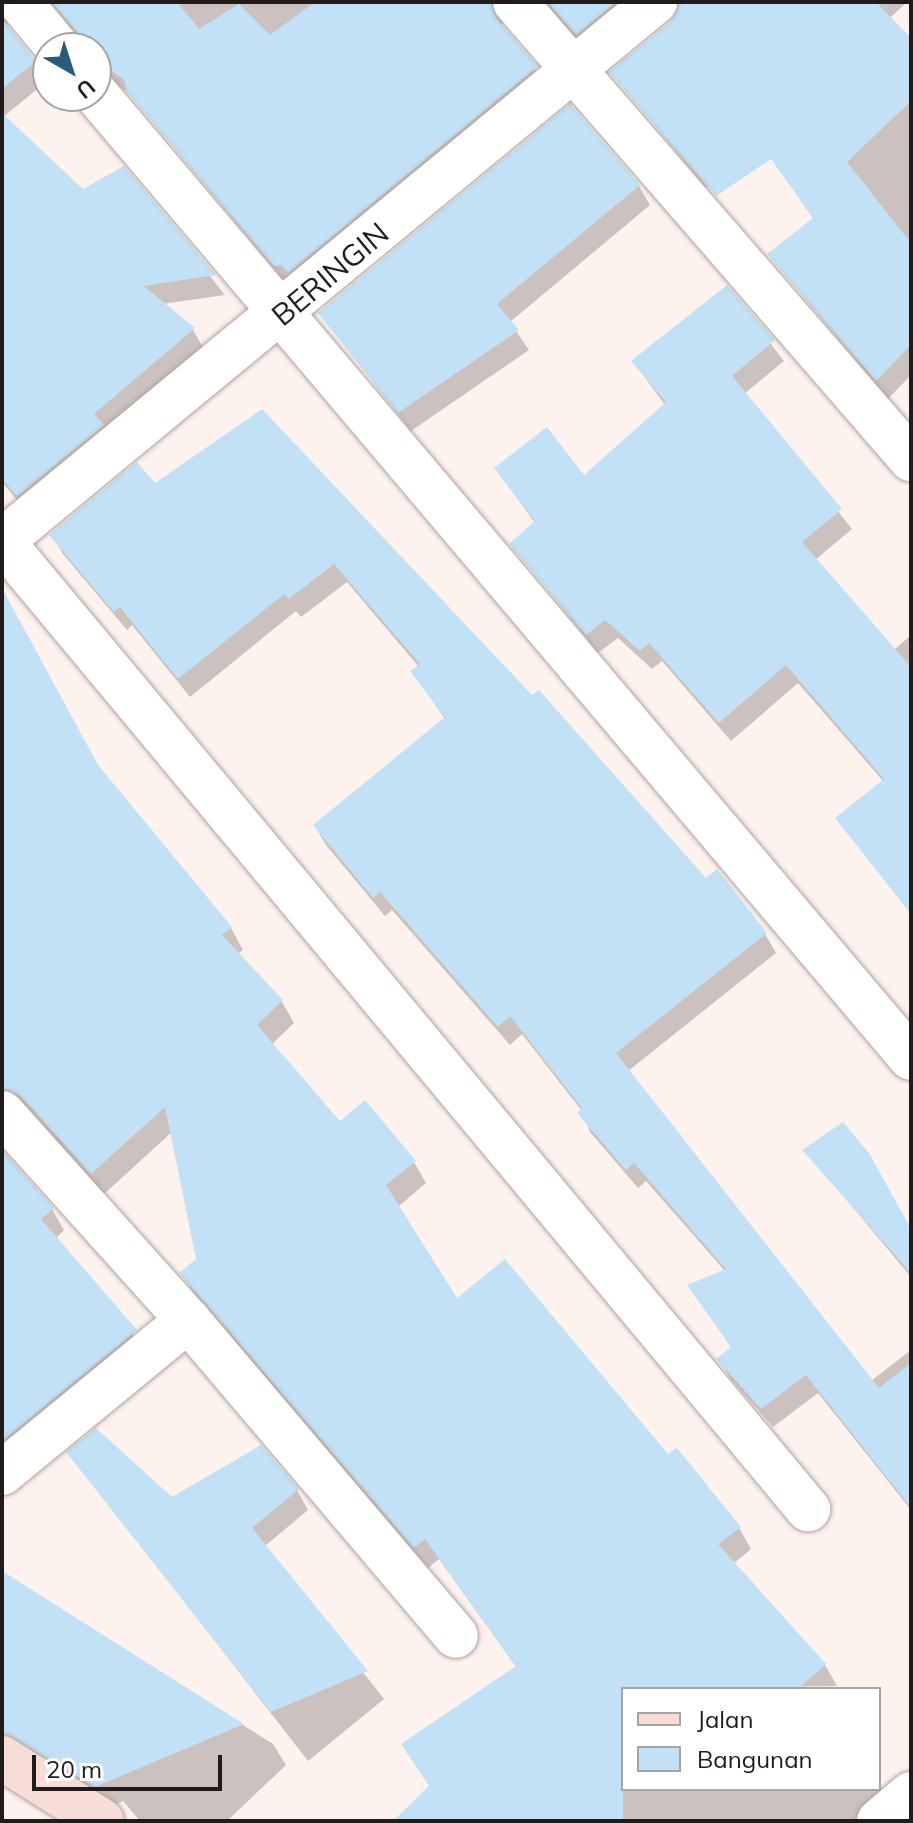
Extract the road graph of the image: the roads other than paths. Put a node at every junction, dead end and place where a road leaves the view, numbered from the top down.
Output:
1 (20, 2) edge
2 (515, 2) edge
3 (655, 2) edge
4 (45, 32) edge
5 (573, 70) junction
6 (111, 112) edge
7 (281, 315) junction
8 (911, 459) edge
9 (2, 541) edge
10 (911, 1058) edge
11 (2, 1113) edge
12 (188, 1320) junction
13 (2, 1473) edge
14 (808, 1509) dead end
15 (456, 1636) dead end
16 (2, 1758) edge
17 (911, 1794) edge
18 (102, 1821) edge
19 (879, 1821) edge

1 - 4 street
2 - 5 street
3 - 5 street, BERINGIN
5 - 7 street, BERINGIN
5 - 8 street
6 - 7 street
7 - 9 street, BERINGIN
7 - 10 street
9 - 14 street
11 - 12 street
12 - 13 street
12 - 15 street
16 - 18 street
17 - 19 street

